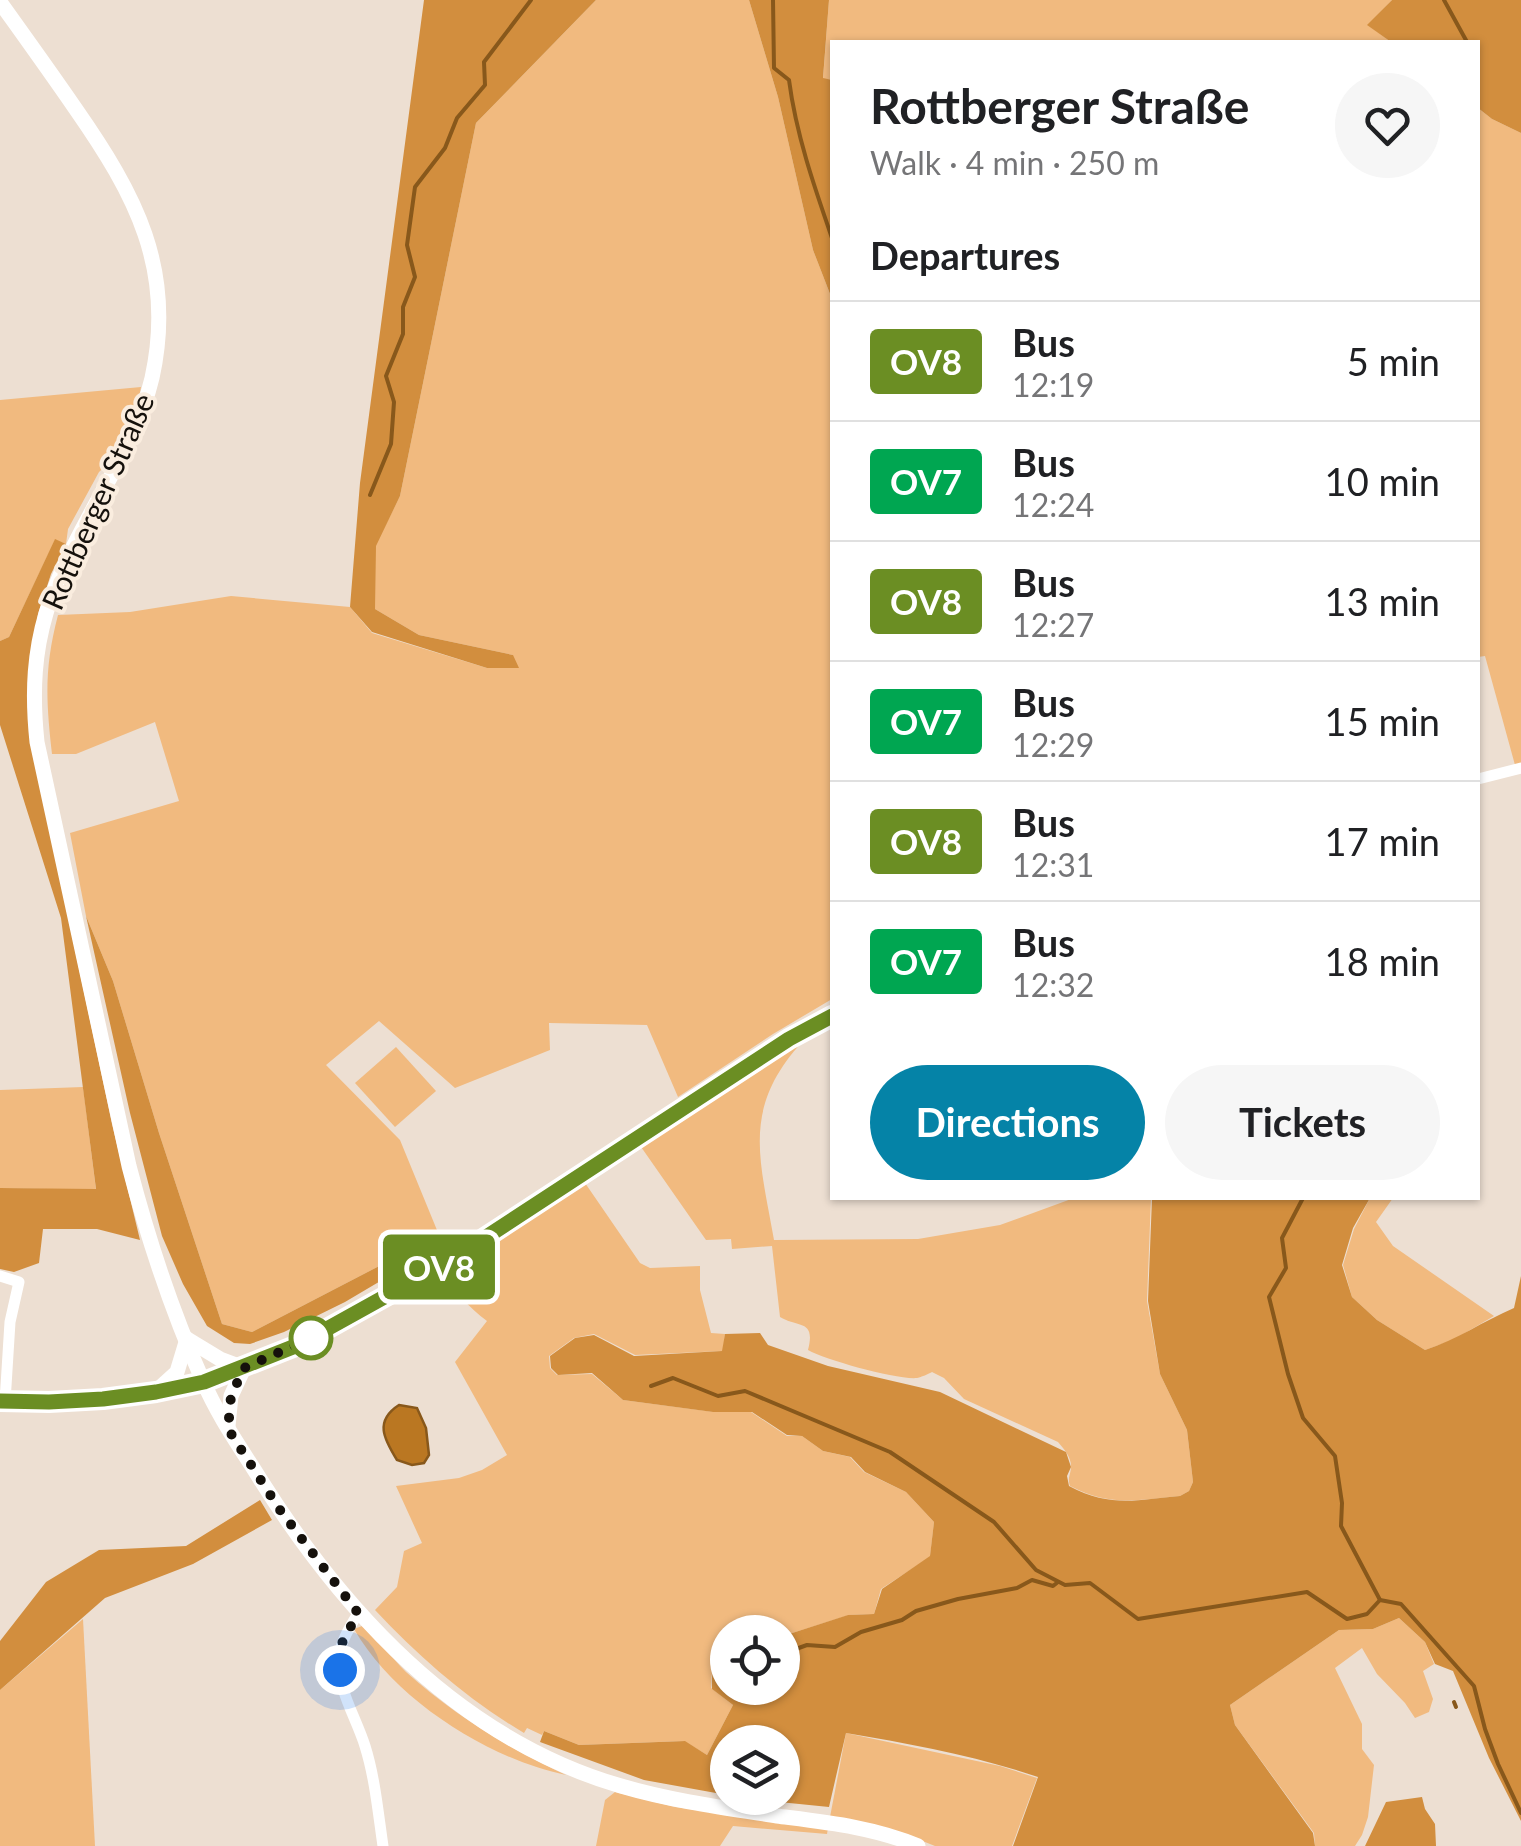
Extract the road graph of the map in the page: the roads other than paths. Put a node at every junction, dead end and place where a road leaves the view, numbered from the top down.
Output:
1 (0, 2) edge
2 (1521, 768) edge
3 (1480, 778) edge
4 (830, 1017) edge
5 (0, 1276) edge
6 (187, 1340) junction
7 (244, 1368) junction
8 (204, 1382) junction
9 (156, 1392) junction
10 (2, 1401) edge
11 (228, 1429) junction
12 (358, 1613) junction
13 (914, 1845) edge
14 (383, 1846) edge

1 - 6 main road, Rottberger Straße
2 - 3 street
4 - 7 street
5 - 10 street
6 - 7 main road
6 - 8 main road, Rottberger Straße
6 - 9 main road
7 - 8 street
7 - 11 main road
8 - 9 main road
8 - 11 main road, Rottberger Straße
9 - 10 main road
11 - 12 main road, Rottberger Straße
12 - 13 main road, Rottberger Straße
12 - 14 street

